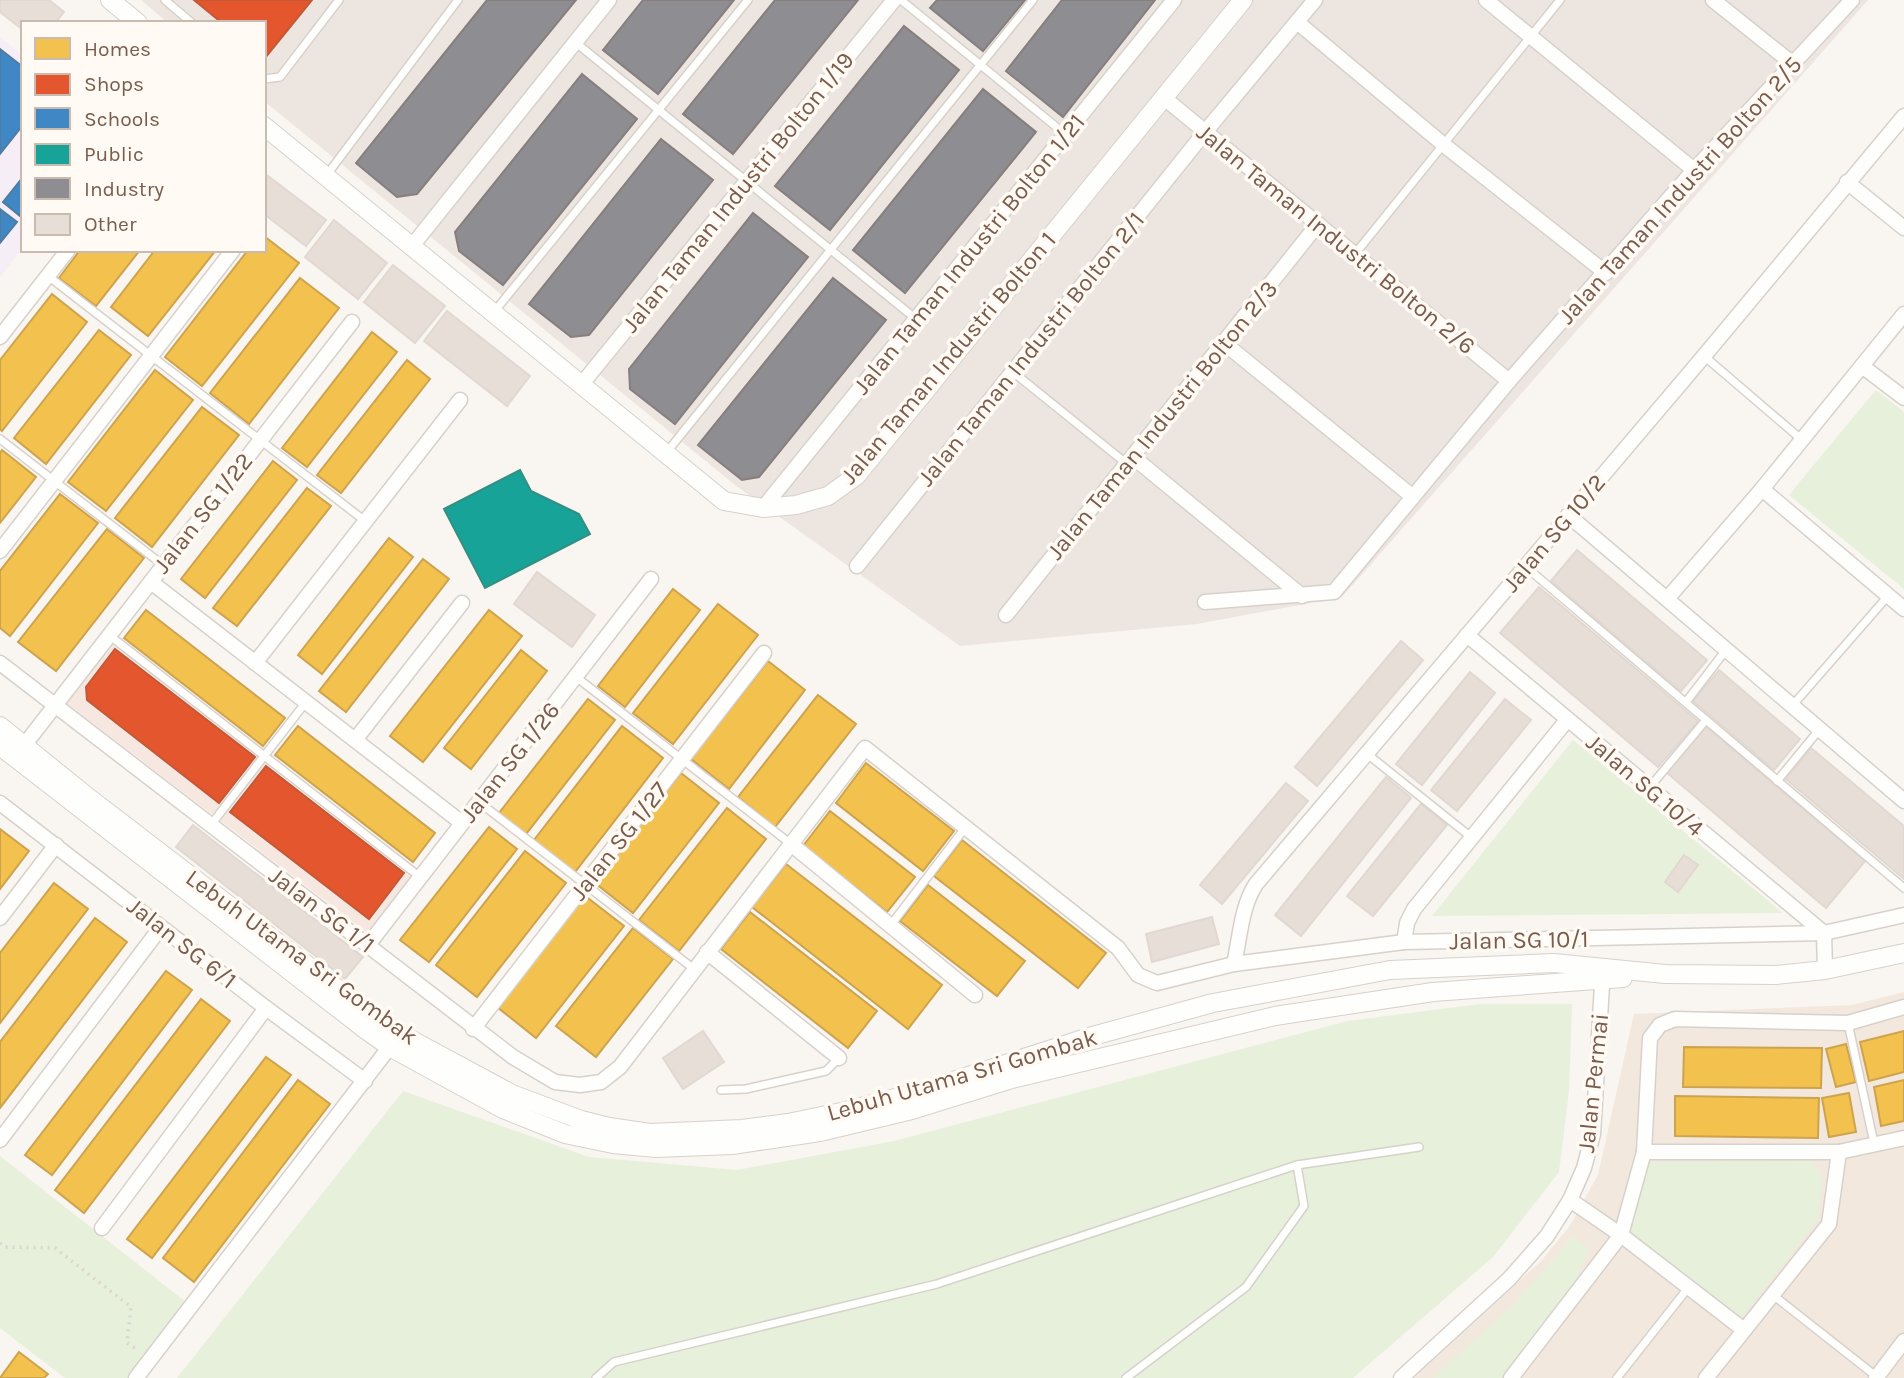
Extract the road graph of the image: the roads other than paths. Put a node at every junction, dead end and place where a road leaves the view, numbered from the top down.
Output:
1 (110, 0) edge
2 (165, 0) edge
3 (339, 0) edge
4 (458, 0) edge
5 (609, 0) edge
6 (748, 0) edge
7 (894, 0) edge
8 (901, 0) edge
9 (1033, 0) edge
10 (1174, 0) edge
11 (1243, 0) edge
12 (1315, 0) edge
13 (1486, 0) edge
14 (1560, 0) edge
15 (1713, 0) edge
16 (1852, 0) edge
17 (136, 21) edge
18 (190, 21) edge
19 (1297, 22) junction
20 (1531, 37) junction
21 (575, 43) junction
22 (1793, 64) junction
23 (981, 65) junction
24 (266, 79) edge
25 (1163, 97) junction
26 (658, 110) junction
27 (1904, 116) edge
28 (266, 128) edge
29 (1205, 132) junction
30 (1066, 135) junction
31 (1444, 145) junction
32 (1694, 170) junction
33 (326, 176) junction
34 (747, 181) junction
35 (1847, 182) junction
36 (1318, 224) junction
37 (1904, 228) edge
38 (412, 246) junction
39 (831, 250) junction
40 (66, 252) edge
41 (231, 252) edge
42 (1355, 255) junction
43 (1606, 273) junction
44 (48, 275) junction
45 (493, 313) junction
46 (1904, 314) edge
47 (916, 319) junction
48 (352, 321) dead end
49 (0, 337) edge
50 (1224, 342) junction
51 (151, 356) junction
52 (1704, 356) junction
53 (1862, 366) junction
54 (1013, 372) junction
55 (1509, 381) junction
56 (581, 385) junction
57 (1904, 398) edge
58 (460, 400) dead end
59 (0, 439) edge
60 (1801, 439) junction
61 (260, 440) junction
62 (666, 454) junction
63 (1130, 461) junction
64 (54, 481) junction
65 (1762, 489) junction
66 (1413, 497) junction
67 (763, 509) junction
68 (1568, 515) junction
69 (365, 521) junction
70 (0, 551) edge
71 (163, 565) junction
72 (857, 566) dead end
73 (1525, 566) junction
74 (651, 579) dead end
75 (150, 582) junction
76 (1888, 595) junction
77 (1302, 596) junction
78 (1667, 599) junction
79 (462, 603) dead end
80 (1205, 603) dead end
81 (1904, 609) edge
82 (1006, 615) dead end
83 (109, 635) junction
84 (1467, 635) junction
85 (1727, 650) junction
86 (764, 653) dead end
87 (0, 663) edge
88 (256, 663) junction
89 (576, 677) junction
90 (306, 702) junction
91 (1686, 702) junction
92 (55, 706) junction
93 (1792, 706) junction
94 (1567, 720) junction
95 (1706, 720) junction
96 (0, 726) edge
97 (1820, 729) junction
98 (355, 740) junction
99 (0, 746) edge
100 (20, 752) junction
101 (1366, 753) junction
102 (264, 756) junction
103 (683, 760) junction
104 (1777, 780) junction
105 (1648, 788) junction
106 (1904, 801) edge
107 (479, 802) junction
108 (0, 803) edge
109 (462, 823) junction
110 (211, 825) junction
111 (965, 828) junction
112 (1471, 837) junction
113 (791, 844) junction
114 (56, 845) junction
115 (421, 877) junction
116 (585, 885) junction
117 (1904, 888) edge
118 (1904, 915) edge
119 (0, 918) edge
120 (890, 926) junction
121 (161, 927) junction
122 (1824, 933) junction
123 (1404, 942) junction
124 (368, 945) junction
125 (708, 952) junction
126 (1904, 953) edge
127 (1234, 964) junction
128 (694, 969) junction
129 (1825, 970) junction
130 (1603, 974) junction
131 (975, 995) dead end
132 (1904, 1007) edge
133 (266, 1009) junction
134 (1848, 1023) junction
135 (474, 1029) junction
136 (395, 1040) junction
137 (839, 1058) joint
138 (365, 1081) junction
139 (721, 1090) dead end
140 (1904, 1138) edge
141 (0, 1140) edge
142 (1874, 1143) junction
143 (1419, 1147) dead end
144 (1644, 1152) junction
145 (1839, 1152) junction
146 (1297, 1165) junction
147 (1570, 1200) junction
148 (102, 1228) dead end
149 (1621, 1235) junction
150 (1689, 1287) junction
151 (1773, 1295) junction
152 (1744, 1330) junction
153 (1904, 1341) edge
154 (1876, 1377) edge
155 (136, 1378) edge
156 (596, 1378) edge
157 (1126, 1378) edge
158 (1401, 1378) edge
159 (1511, 1378) edge
160 (1617, 1378) edge
161 (1706, 1378) edge

1 - 17 street
2 - 18 lane
3 - 24 lane
4 - 33 lane
5 - 21 street
6 - 26 lane
7 - 34 street, Jalan Taman Industri Bolton 1/19
8 - 23 lane
9 - 23 lane
10 - 30 street, Jalan Taman Industri Bolton 1/21
11 - 25 street, Jalan Taman Industri Bolton 1
12 - 19 street
13 - 20 street
14 - 20 lane
15 - 22 street
16 - 22 street, Jalan Taman Industri Bolton 2/5
19 - 29 street
19 - 31 street
20 - 31 lane
20 - 32 street
21 - 26 lane
21 - 38 street
22 - 32 street, Jalan Taman Industri Bolton 2/5
23 - 30 lane
23 - 39 lane
25 - 29 street, Jalan Taman Industri Bolton 2/6
25 - 67 street, Jalan Taman Industri Bolton 1
26 - 34 lane
26 - 45 lane
27 - 35 street, Jalan SG 10/2
28 - 33 street, Jalan Taman Industri Bolton 1
29 - 36 street, Jalan Taman Industri Bolton 2/6
29 - 54 street, Jalan Taman Industri Bolton 2/1
30 - 47 street, Jalan Taman Industri Bolton 1/21
31 - 42 lane
31 - 43 street
32 - 43 street, Jalan Taman Industri Bolton 2/5
33 - 38 street, Jalan Taman Industri Bolton 1
34 - 39 lane
34 - 56 street, Jalan Taman Industri Bolton 1/19
35 - 37 street
35 - 52 street, Jalan SG 10/2
36 - 42 street, Jalan Taman Industri Bolton 2/6
36 - 50 street, Jalan Taman Industri Bolton 2/3
38 - 45 street, Jalan Taman Industri Bolton 1
39 - 47 lane
39 - 62 lane
40 - 44 street
41 - 51 street
42 - 55 street, Jalan Taman Industri Bolton 2/6
43 - 55 street, Jalan Taman Industri Bolton 2/5
44 - 49 street
44 - 51 lane
45 - 56 street, Jalan Taman Industri Bolton 1
46 - 53 street
47 - 67 street, Jalan Taman Industri Bolton 1/21
48 - 61 street, Jalan SG 1/22
50 - 63 street, Jalan Taman Industri Bolton 2/3
50 - 66 street
51 - 61 lane
51 - 64 street
52 - 60 lane
52 - 68 street, Jalan SG 10/2
53 - 57 street
53 - 60 street
54 - 63 lane
54 - 72 street, Jalan Taman Industri Bolton 2/1
55 - 66 street, Jalan Taman Industri Bolton 2/5
56 - 62 street, Jalan Taman Industri Bolton 1
58 - 69 street
59 - 64 lane
60 - 65 street
61 - 69 lane
61 - 71 street, Jalan SG 1/22
62 - 67 street, Jalan Taman Industri Bolton 1
63 - 77 street
63 - 82 street, Jalan Taman Industri Bolton 2/3
64 - 70 street
64 - 71 lane
65 - 76 street
65 - 78 street
66 - 77 street, Jalan Taman Industri Bolton 2/5
68 - 73 street, Jalan SG 10/2
68 - 78 street
69 - 88 street
71 - 75 street, Jalan SG 1/22
73 - 84 street, Jalan SG 10/2
73 - 91 lane
74 - 89 street, Jalan SG 1/26
75 - 83 street, Jalan SG 1/22
75 - 88 street
76 - 81 street
76 - 93 lane
77 - 80 street, Jalan Taman Industri Bolton 2/5
78 - 85 street
79 - 98 street
83 - 92 street, Jalan SG 1/22
83 - 102 lane
84 - 94 street, Jalan SG 10/4
84 - 101 street, Jalan SG 10/2
85 - 91 lane
85 - 93 street
86 - 103 street, Jalan SG 1/27
87 - 92 street, Jalan SG 1/1
88 - 90 street
89 - 103 lane
89 - 107 street, Jalan SG 1/26
90 - 98 street
90 - 102 lane
91 - 95 lane
92 - 100 street
92 - 110 street, Jalan SG 1/1
93 - 97 street
94 - 105 street, Jalan SG 10/4
94 - 112 street
95 - 104 lane
95 - 105 lane
96 - 100 street, Lebuh Utama Sri Gombak
97 - 104 lane
97 - 106 street
98 - 109 street
99 - 100 street, Lebuh Utama Sri Gombak
100 - 136 street, Lebuh Utama Sri Gombak
101 - 112 lane
101 - 127 street, Jalan SG 10/2
102 - 110 lane
102 - 115 lane
103 - 113 lane
103 - 116 street, Jalan SG 1/27
104 - 117 lane
105 - 122 street, Jalan SG 10/4
107 - 109 street, Jalan SG 1/26
107 - 116 lane
108 - 114 street, Jalan SG 6/1
109 - 115 street, Jalan SG 1/26
110 - 124 street, Jalan SG 1/1
111 - 113 street
111 - 120 lane
111 - 127 street, Jalan SG 10/1
112 - 123 street
113 - 120 street
113 - 125 street
114 - 119 street
114 - 121 street, Jalan SG 6/1
115 - 124 street, Jalan SG 1/26
116 - 128 lane
116 - 135 street, Jalan SG 1/27
118 - 122 street, Jalan SG 10/1
120 - 131 street
121 - 133 street, Jalan SG 6/1
121 - 141 street
122 - 123 street, Jalan SG 10/1
122 - 129 street
123 - 127 street, Jalan SG 10/1
124 - 135 street, Jalan SG 1/1
125 - 128 street
125 - 137 street
126 - 129 street, Lebuh Utama Sri Gombak
128 - 135 street, Jalan SG 1/1
129 - 130 street, Lebuh Utama Sri Gombak
130 - 136 street, Lebuh Utama Sri Gombak
130 - 136 street, Lebuh Utama Sri Gombak
130 - 147 street, Jalan Permai
132 - 134 street
133 - 138 street, Jalan SG 6/1
133 - 148 street
134 - 142 lane
134 - 144 street
136 - 138 street
137 - 139 lane
138 - 155 street
140 - 142 street
142 - 145 street
143 - 146 lane
144 - 145 street
144 - 149 street
145 - 151 street
146 - 156 lane
146 - 157 lane
147 - 149 street
147 - 158 street, Jalan Permai
149 - 150 street
149 - 159 street
150 - 152 street
150 - 160 lane
151 - 152 street
151 - 154 lane
152 - 161 street
153 - 154 street

